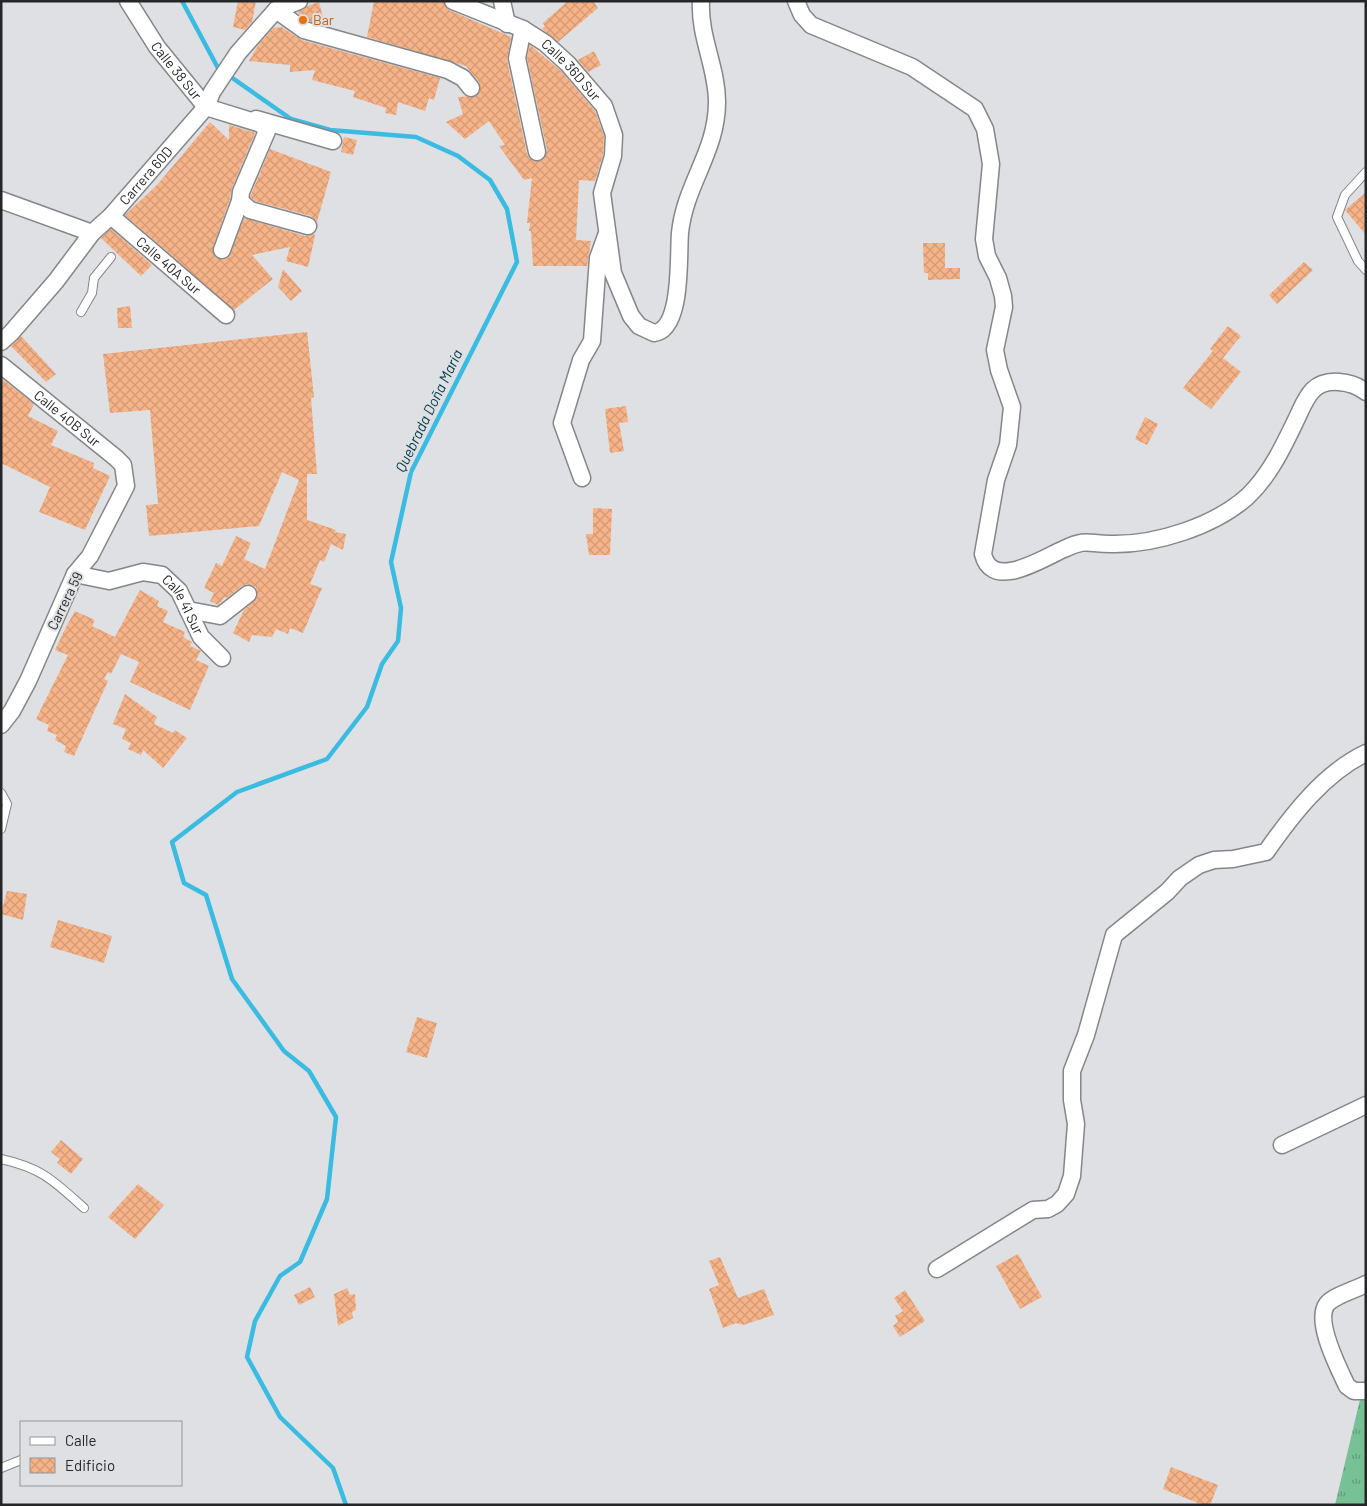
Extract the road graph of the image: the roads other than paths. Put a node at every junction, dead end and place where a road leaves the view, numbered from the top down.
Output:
1 (128, 1) edge
2 (299, 1) edge
3 (453, 1) edge
4 (502, 1) edge
5 (701, 1) edge
6 (796, 1) edge
7 (275, 6) edge
8 (507, 24) junction
9 (523, 29) junction
10 (471, 88) dead end
11 (208, 101) junction
12 (333, 142) dead end
13 (537, 152) dead end
14 (1366, 172) edge
15 (1, 200) edge
16 (240, 201) junction
17 (111, 216) junction
18 (308, 226) dead end
19 (92, 233) junction
20 (607, 234) junction
21 (222, 250) dead end
22 (111, 257) dead end
23 (1366, 270) edge
24 (81, 312) dead end
25 (226, 315) dead end
26 (1, 342) edge
27 (1, 365) edge
28 (1366, 392) edge
29 (126, 476) joint
30 (582, 478) dead end
31 (75, 574) junction
32 (248, 594) dead end
33 (188, 610) junction
34 (222, 658) dead end
35 (1, 725) edge
36 (1366, 753) edge
37 (1, 793) edge
38 (1, 829) edge
39 (1366, 1105) edge
40 (1282, 1145) dead end
41 (1, 1159) edge
42 (84, 1208) dead end
43 (937, 1269) dead end
44 (1366, 1284) edge
45 (1366, 1391) edge
46 (20, 1460) edge
47 (1, 1468) edge

1 - 11 street, Calle 38 Sur
2 - 7 street
3 - 8 street, Calle 36D Sur
4 - 8 street
5 - 20 street
6 - 28 street
7 - 10 street
7 - 11 street, Carrera 60D
8 - 9 street, Calle 36D Sur
9 - 13 street
9 - 20 street, Calle 36D Sur
11 - 12 street
11 - 16 street, Calle 38 Sur
11 - 17 street, Carrera 60D
14 - 23 lane
15 - 19 street
16 - 18 street
16 - 21 street
17 - 19 street, Carrera 60D
17 - 25 street, Calle 40A Sur
19 - 26 street, Carrera 60D
20 - 30 street
22 - 24 lane
27 - 29 street, Calle 40B Sur
29 - 31 street, Carrera 59
31 - 33 street, Calle 41 Sur
31 - 35 street, Carrera 59
32 - 33 street
33 - 34 street, Calle 41 Sur
36 - 43 street
37 - 38 lane
39 - 40 street
41 - 42 lane
44 - 45 street
46 - 47 lane

